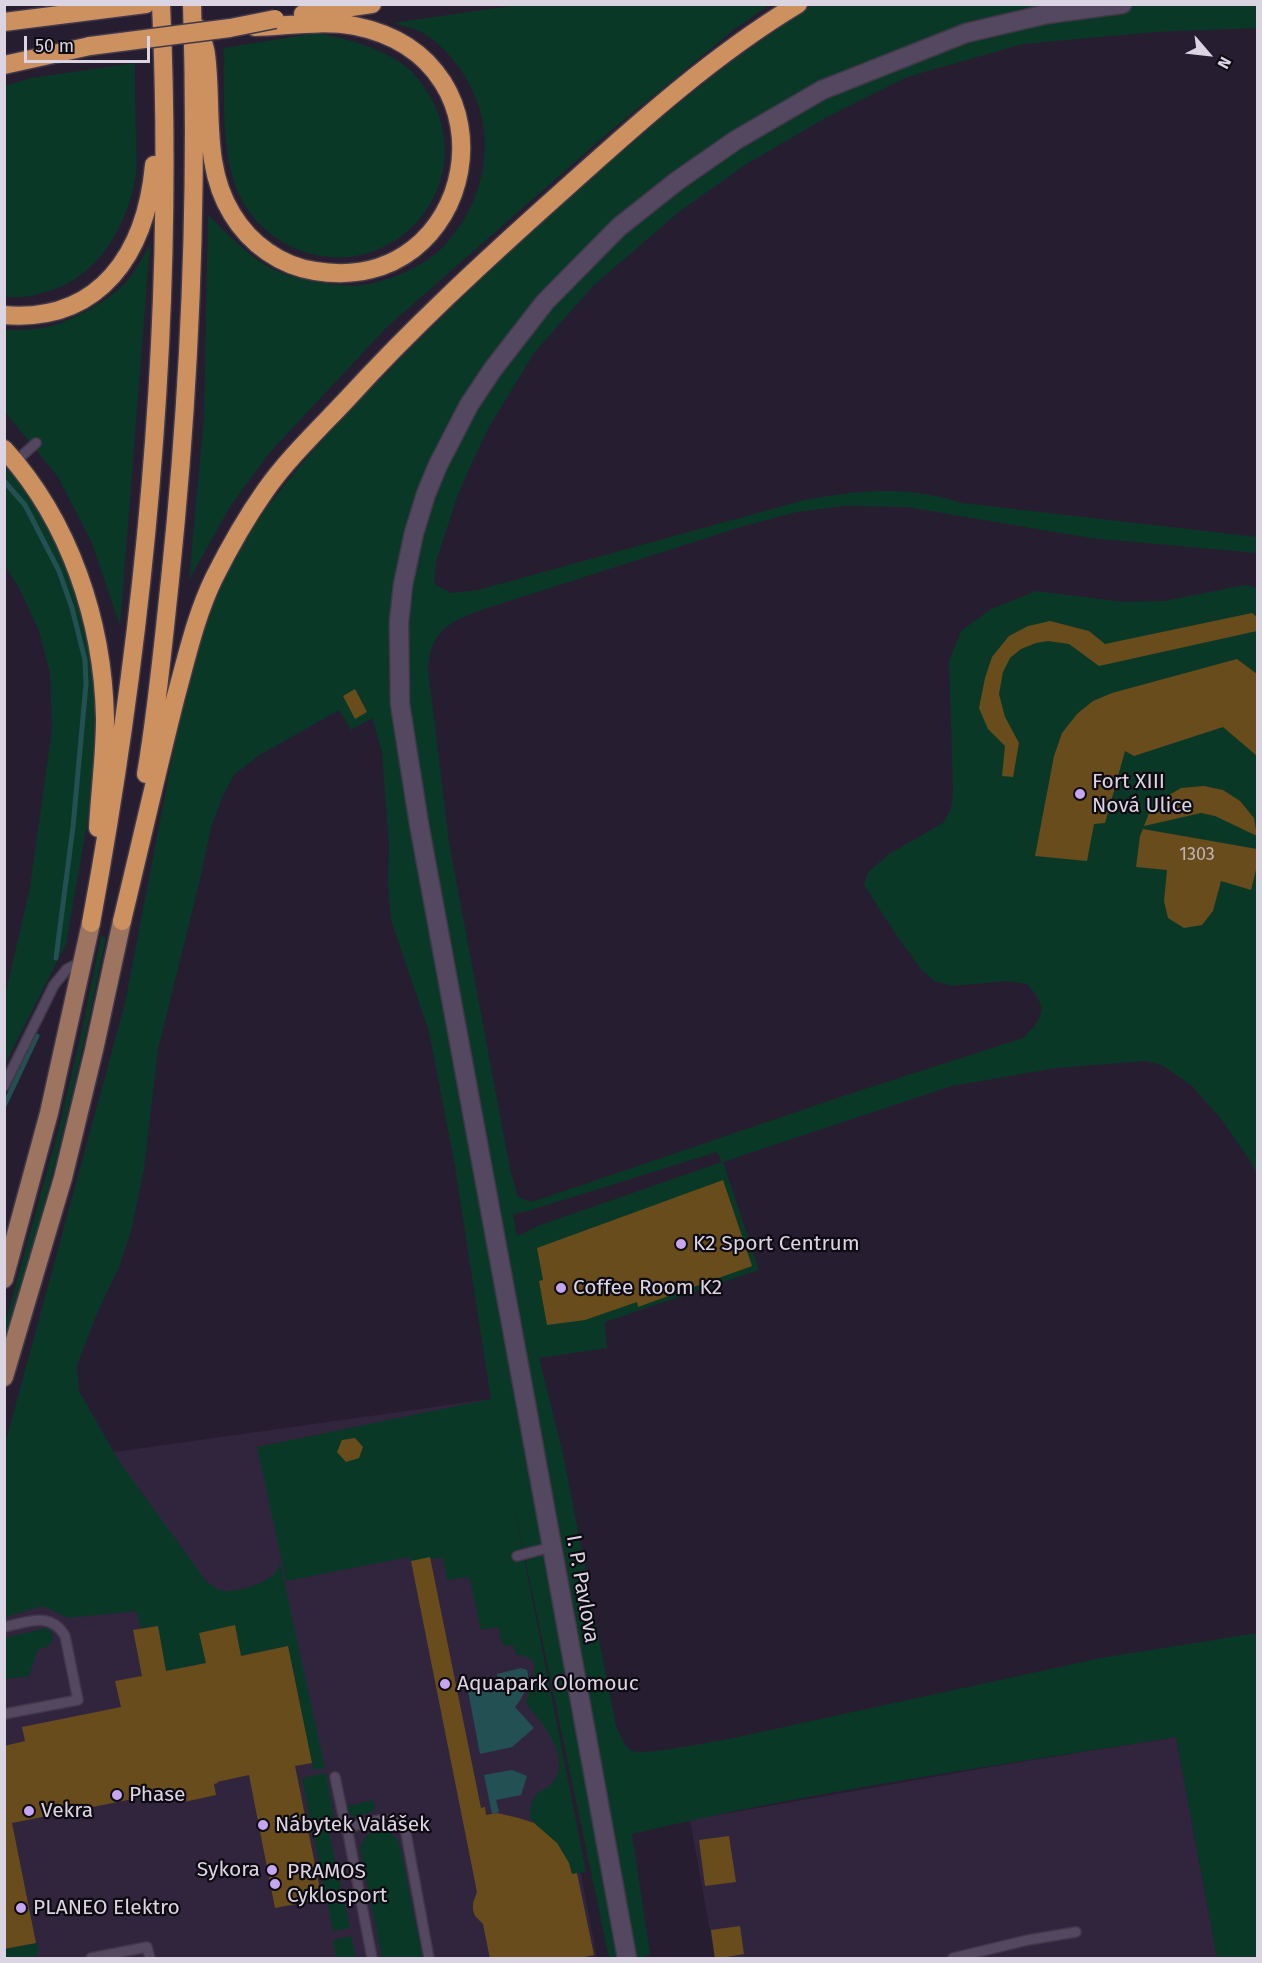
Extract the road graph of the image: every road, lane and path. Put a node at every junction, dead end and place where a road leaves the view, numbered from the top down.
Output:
1 (146, 4) edge
2 (161, 4) edge
3 (372, 4) edge
4 (798, 4) edge
5 (1122, 4) edge
6 (192, 5) edge
7 (4, 22) edge
8 (275, 23) junction
9 (90, 46) junction
10 (4, 54) edge
11 (4, 65) edge
12 (164, 65) junction
13 (4, 315) edge
14 (36, 443) dead end
15 (10, 455) edge
16 (122, 921) junction
17 (91, 923) junction
18 (83, 961) junction
19 (4, 1086) edge
20 (4, 1279) edge
21 (4, 1377) edge
22 (552, 1547) junction
23 (517, 1556) dead end
24 (4, 1627) edge
25 (4, 1714) edge
26 (335, 1777) dead end
27 (347, 1828) junction
28 (1076, 1932) dead end
29 (92, 1959) edge
30 (150, 1959) edge
31 (372, 1959) edge
32 (429, 1959) edge
33 (627, 1959) edge
34 (953, 1959) edge

1 - 7 highway
2 - 12 highway
3 - 8 highway
4 - 16 highway
5 - 22 street, I. P. Pavlova
6 - 8 highway
6 - 16 highway
8 - 9 highway, bridge
9 - 10 highway
9 - 11 highway
12 - 13 highway
12 - 17 highway
14 - 15 lane
15 - 17 highway
16 - 21 main road
17 - 18 main road
18 - 19 lane
18 - 20 main road
22 - 23 lane
22 - 33 street, I. P. Pavlova
24 - 25 lane
26 - 27 lane
27 - 31 lane
27 - 32 lane
28 - 34 lane
29 - 30 lane

